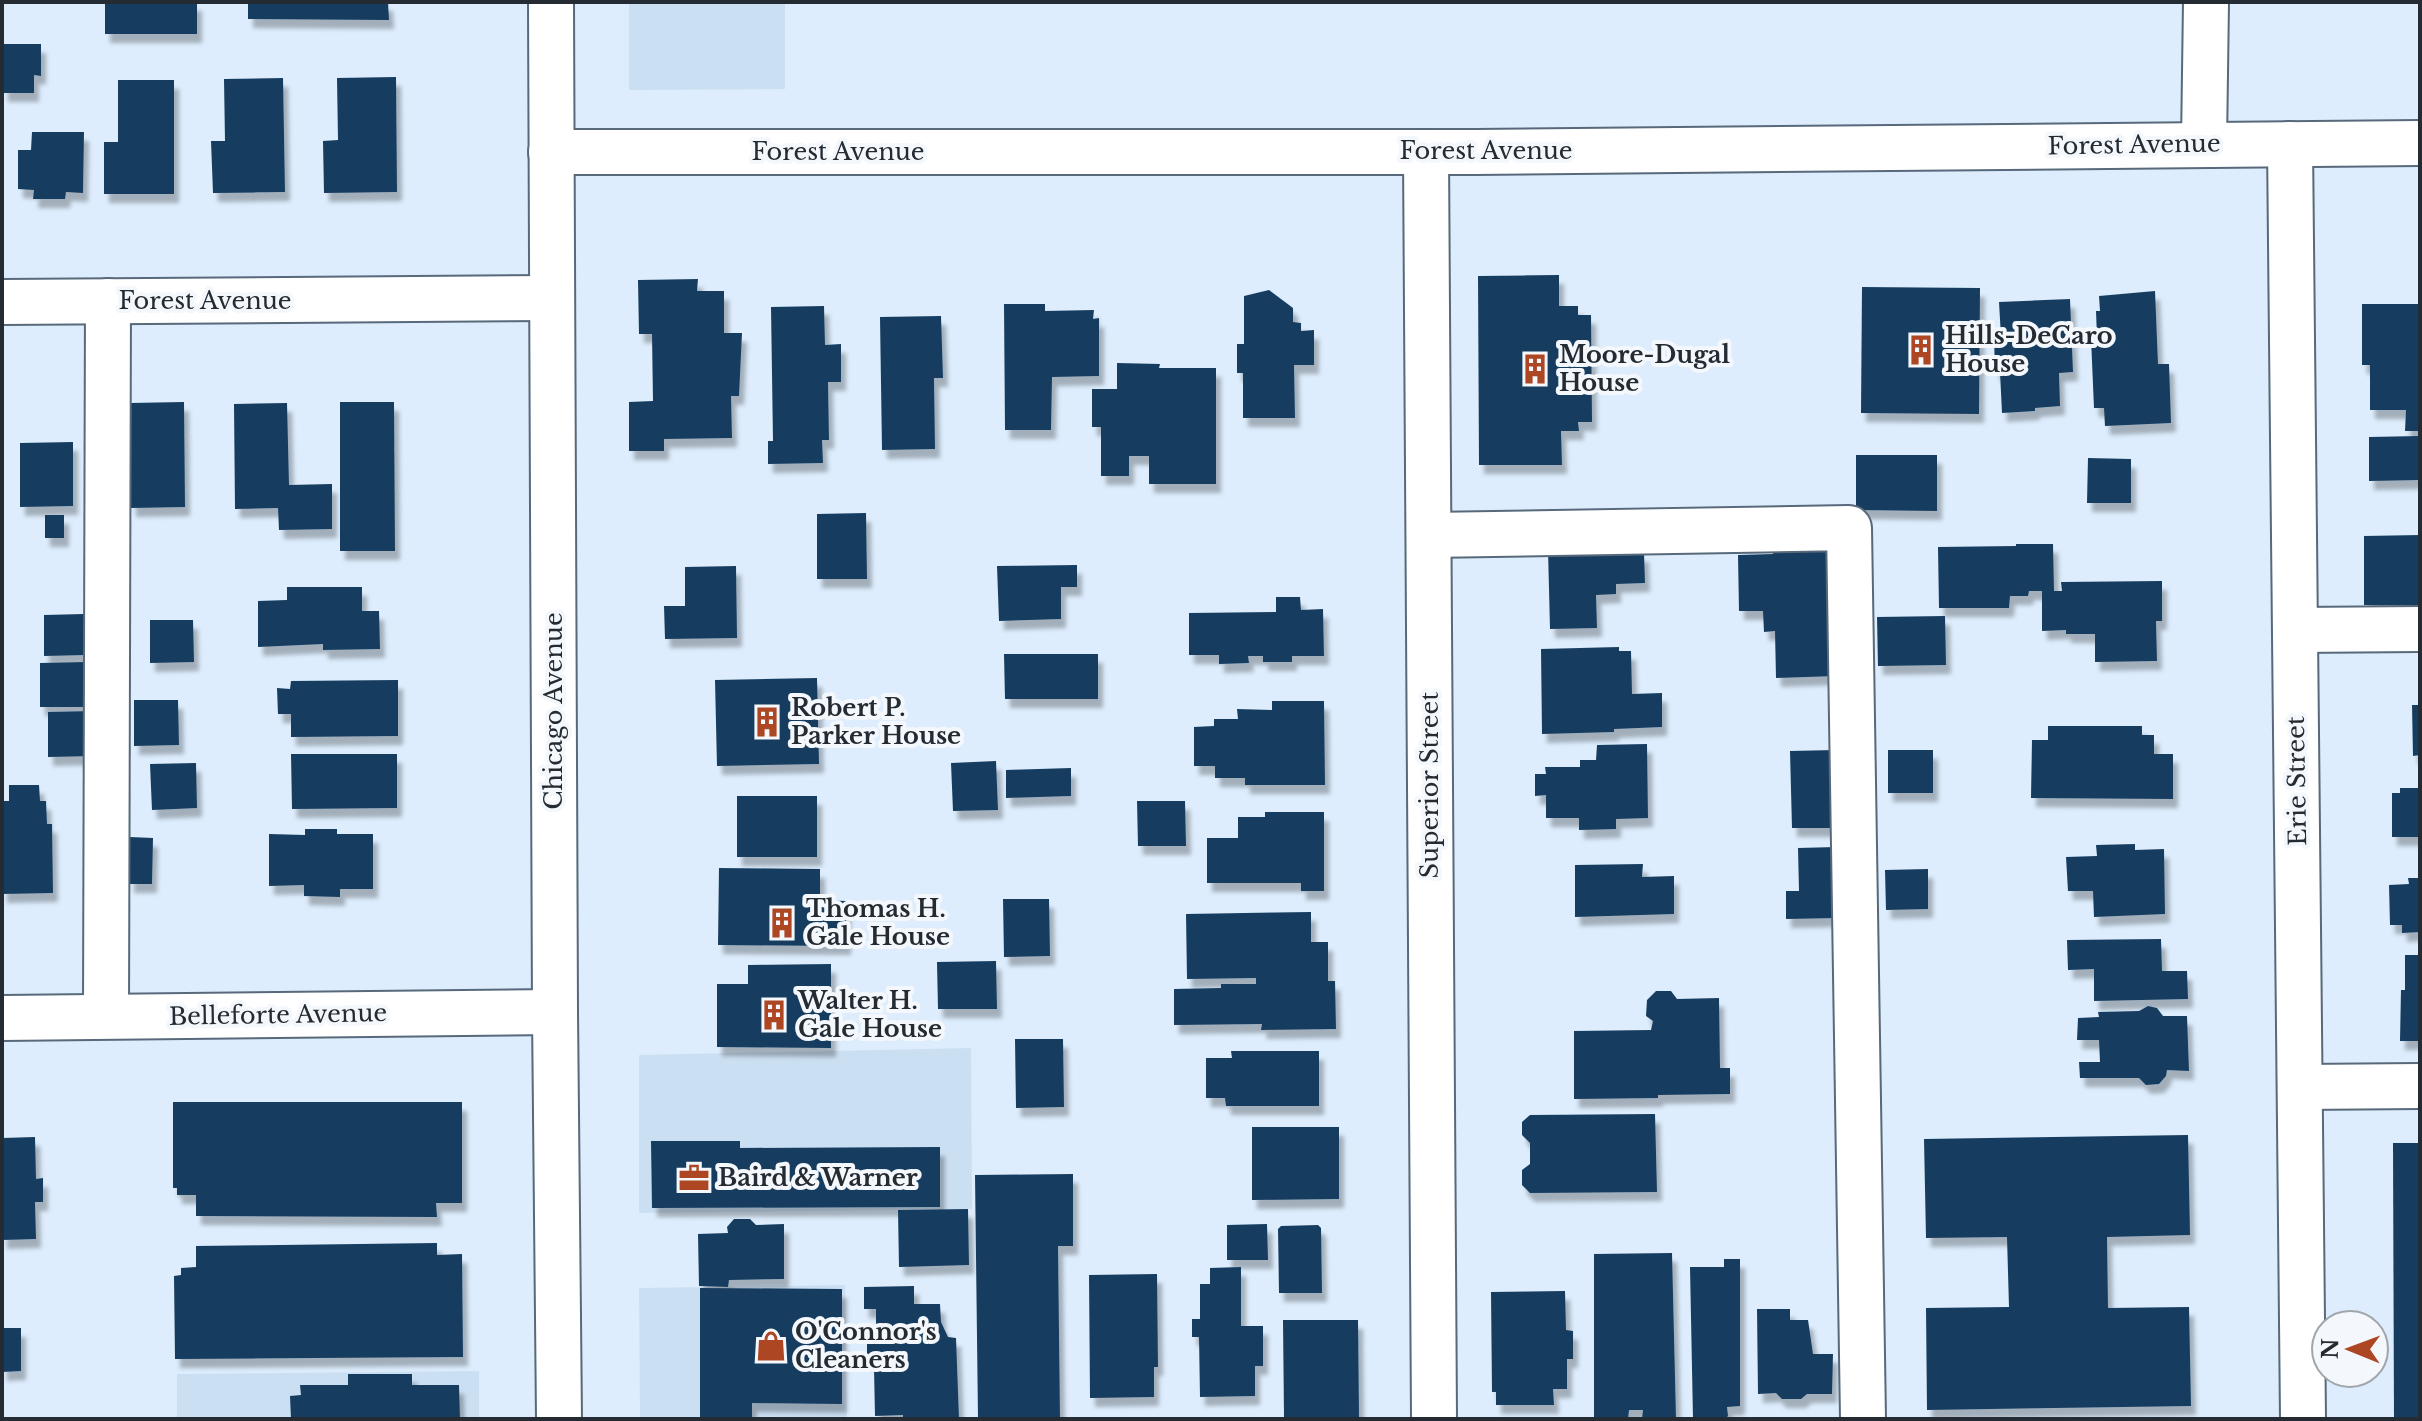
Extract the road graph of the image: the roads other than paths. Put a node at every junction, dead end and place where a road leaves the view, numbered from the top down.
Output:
1 (551, 2) edge
2 (2206, 2) edge
3 (2420, 143) edge
4 (2204, 144) junction
5 (2290, 144) junction
6 (551, 152) junction
7 (1426, 152) junction
8 (552, 298) junction
9 (108, 301) junction
10 (2, 302) edge
11 (1429, 535) junction
12 (2420, 629) edge
13 (2296, 630) junction
14 (555, 1012) junction
15 (106, 1016) junction
16 (2, 1018) edge
17 (2420, 1086) edge
18 (2300, 1087) junction
19 (559, 1419) edge
20 (1434, 1419) edge
21 (1863, 1419) edge
22 (2303, 1419) edge

1 - 6 street, Chicago Avenue
2 - 4 street
3 - 5 street, Forest Avenue
4 - 5 street, Forest Avenue
4 - 7 street, Forest Avenue
5 - 13 street, Erie Street
6 - 7 street, Forest Avenue
6 - 8 street, Chicago Avenue
7 - 11 street, Superior Street
8 - 9 street, Forest Avenue
8 - 14 street, Chicago Avenue
9 - 10 street, Forest Avenue
9 - 15 street
11 - 20 street, Superior Street
11 - 21 street
12 - 13 street
13 - 18 street, Erie Street
14 - 15 street, Belleforte Avenue
14 - 19 street, Chicago Avenue
15 - 16 street, Belleforte Avenue
17 - 18 street
18 - 22 street, Erie Street

